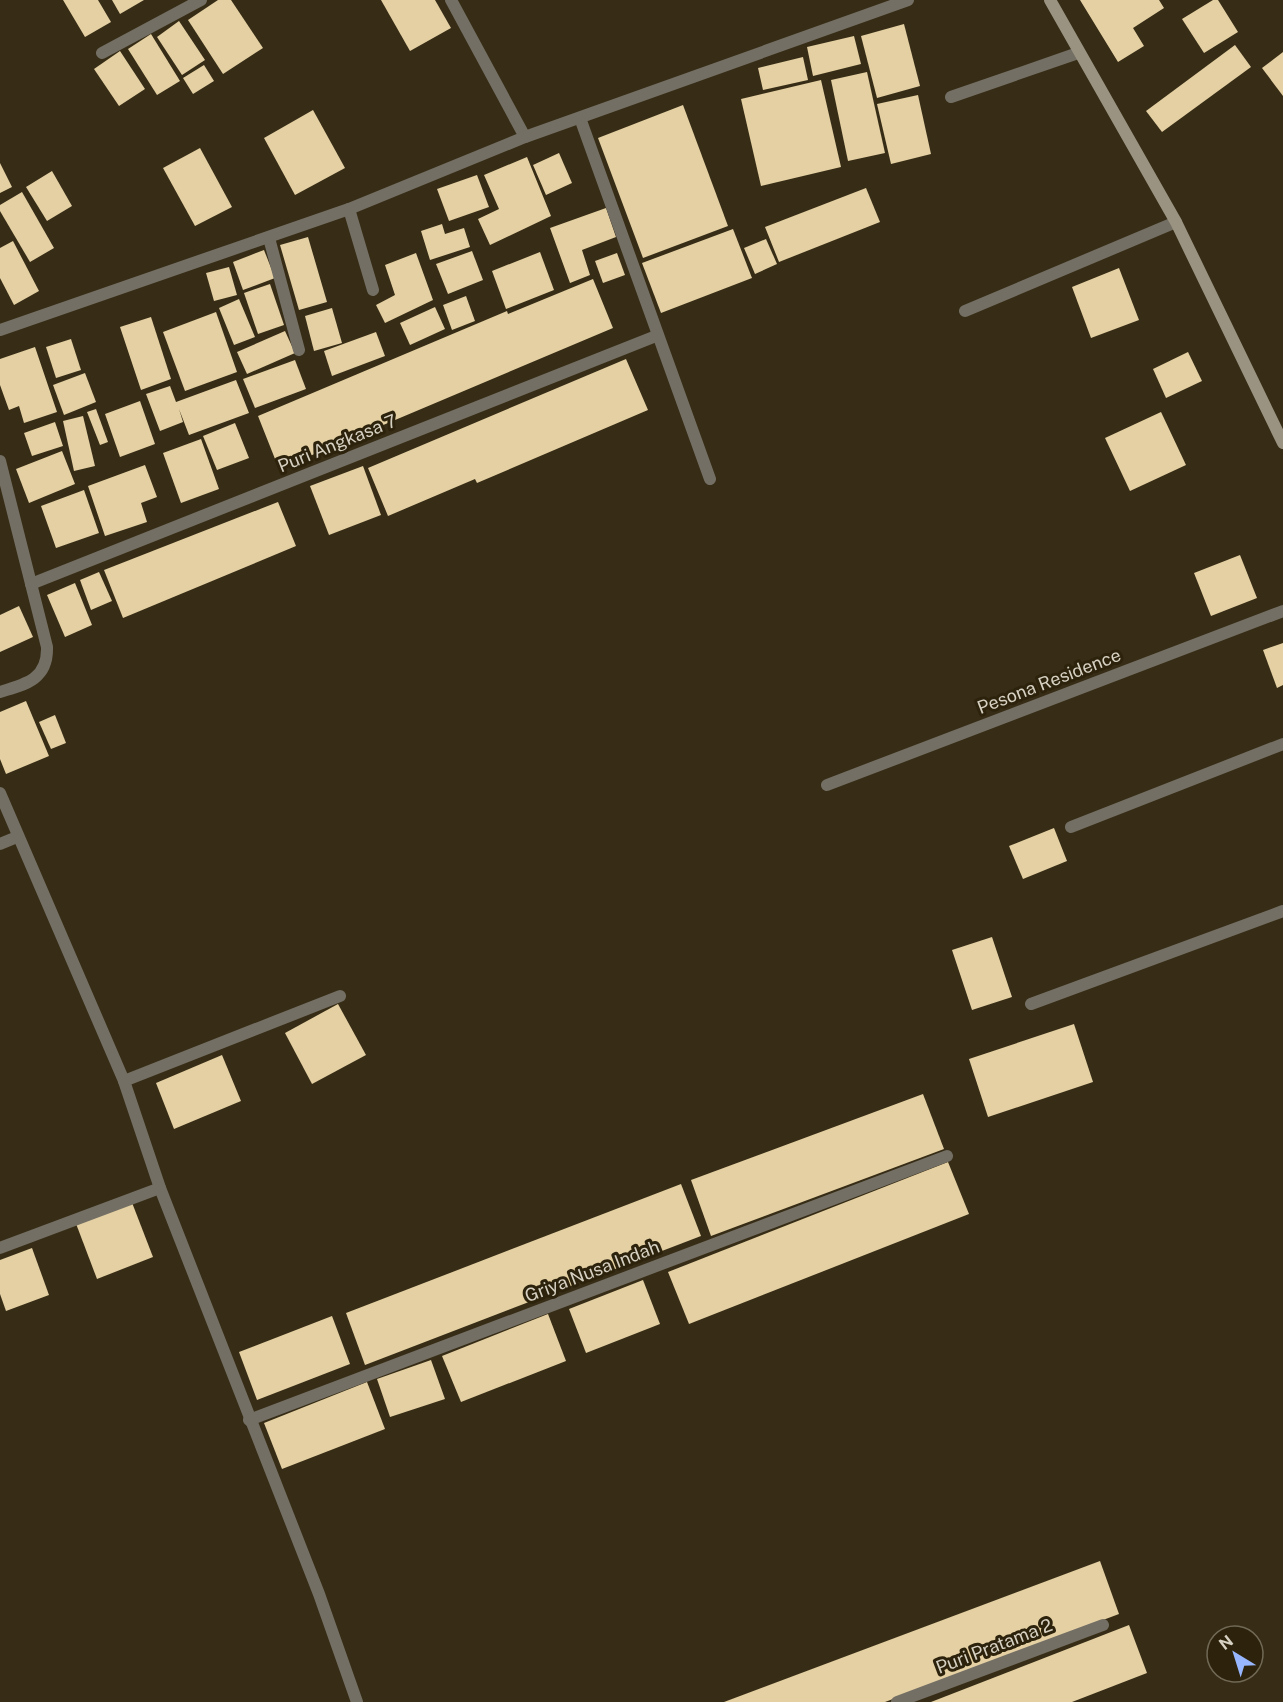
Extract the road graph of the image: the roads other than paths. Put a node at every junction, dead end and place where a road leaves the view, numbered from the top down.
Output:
1 (201, 0) edge
2 (451, 0) edge
3 (908, 0) edge
4 (1050, 0) edge
5 (102, 53) dead end
6 (1078, 53) junction
7 (951, 97) dead end
8 (580, 118) junction
9 (525, 137) junction
10 (349, 209) junction
11 (1176, 222) junction
12 (269, 238) junction
13 (373, 290) dead end
14 (965, 311) dead end
15 (0, 330) edge
16 (656, 336) junction
17 (299, 350) dead end
18 (1283, 443) edge
19 (0, 461) edge
20 (710, 479) dead end
21 (31, 584) junction
22 (1283, 611) edge
23 (0, 692) edge
24 (1283, 744) edge
25 (827, 785) dead end
26 (0, 793) edge
27 (1071, 827) dead end
28 (18, 837) junction
29 (0, 844) edge
30 (1283, 910) edge
31 (340, 996) dead end
32 (1031, 1004) dead end
33 (124, 1081) junction
34 (948, 1156) dead end
35 (160, 1188) junction
36 (0, 1248) edge
37 (249, 1420) junction
38 (1103, 1624) dead end
39 (357, 1702) edge
40 (897, 1702) edge

1 - 5 street
2 - 9 street
3 - 8 street
4 - 6 main road
6 - 7 street
6 - 11 main road
8 - 9 street
8 - 16 street
9 - 10 street
10 - 12 street
10 - 13 street
11 - 14 street
11 - 18 main road
12 - 15 street
12 - 17 street
16 - 20 street
16 - 21 street, Puri Angkasa 7
19 - 21 street
21 - 23 street
22 - 25 street, Pesona Residence
24 - 27 street
26 - 28 street
28 - 29 street
28 - 33 street
30 - 32 street
31 - 33 street
33 - 35 street
34 - 37 street, Griya Nusa Indah
35 - 36 street
35 - 37 street
37 - 39 street
38 - 40 street, Puri Pratama 2

